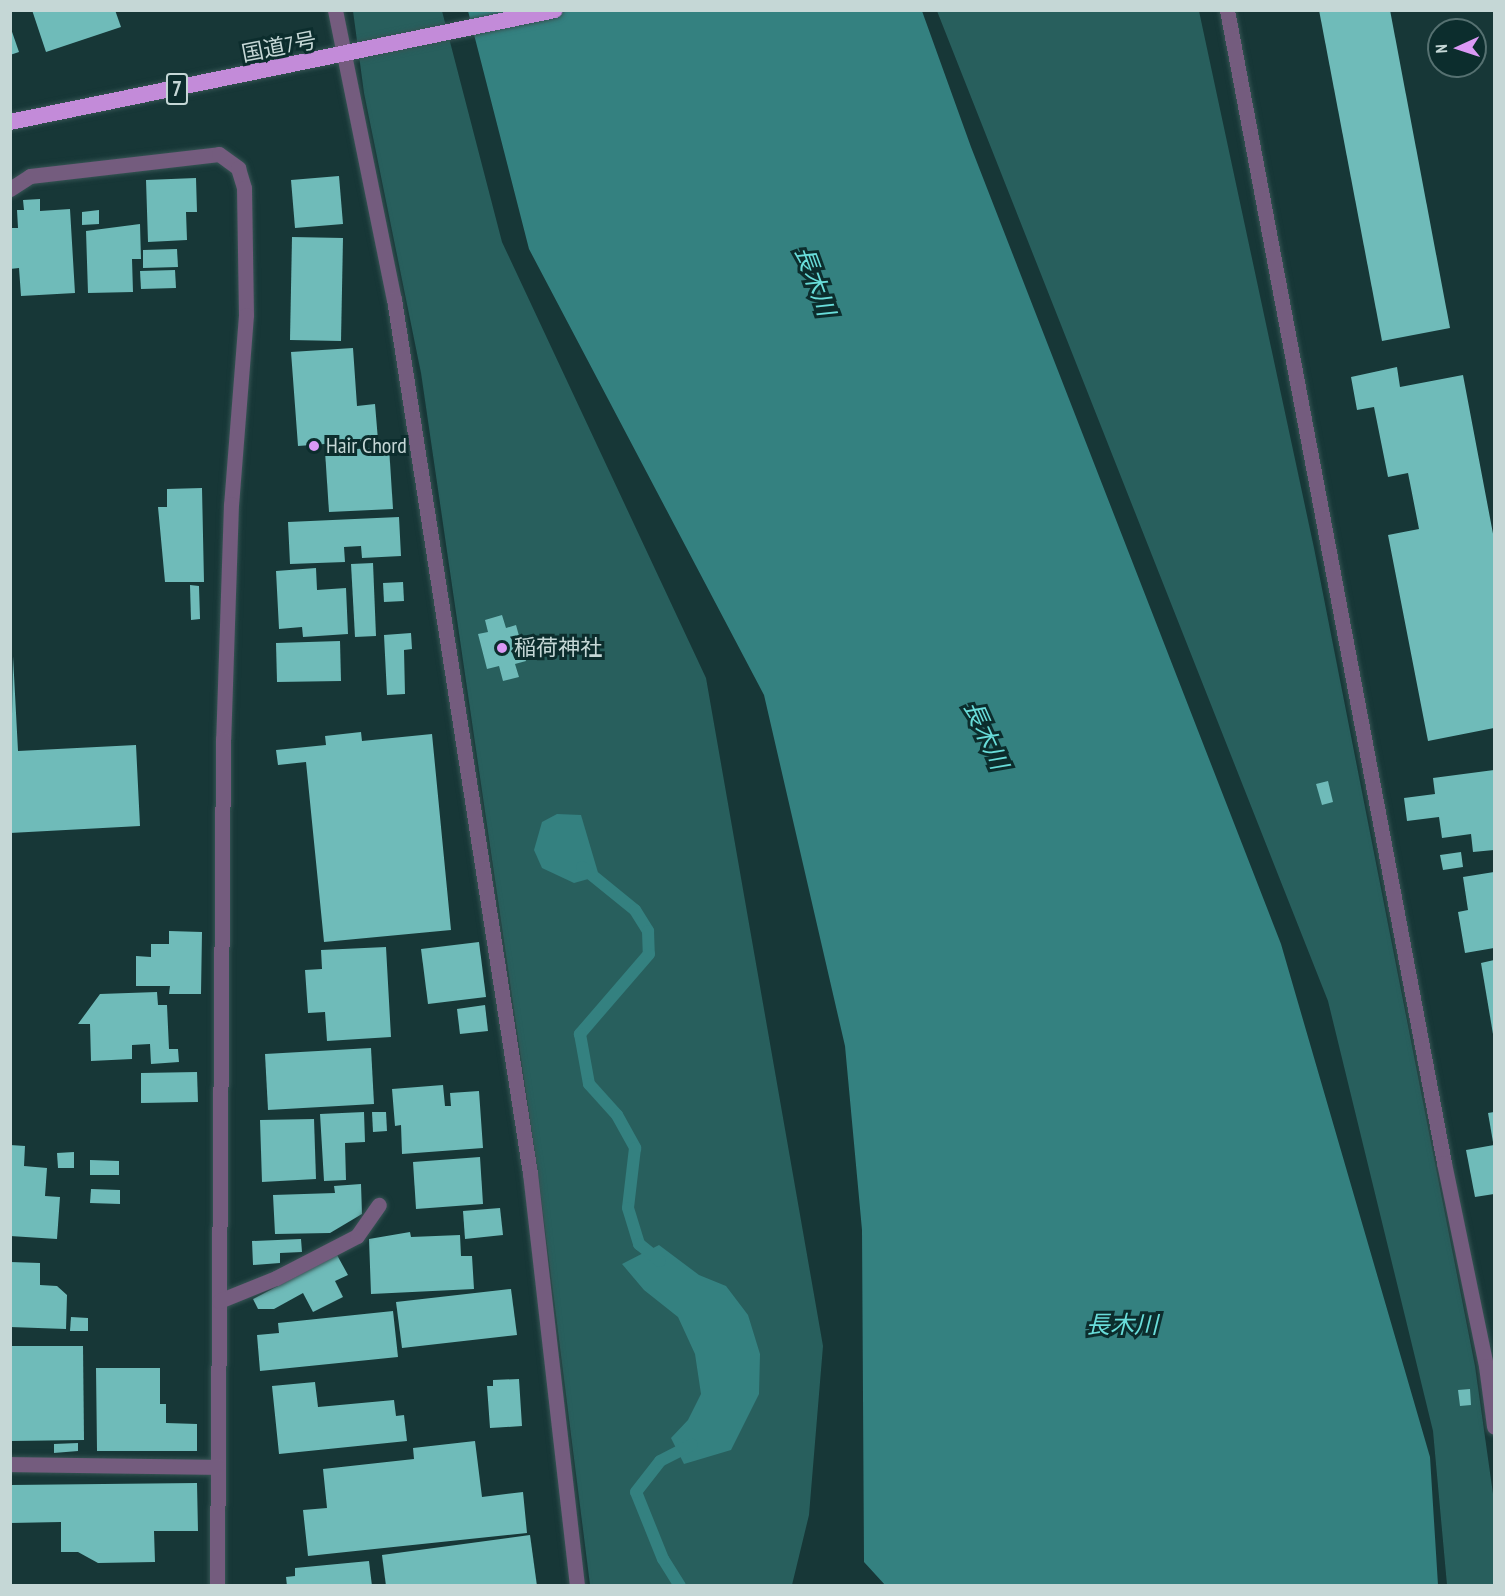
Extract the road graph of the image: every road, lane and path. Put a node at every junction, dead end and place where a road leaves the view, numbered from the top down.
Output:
1 (335, 10) edge
2 (555, 10) edge
3 (1227, 10) edge
4 (344, 57) junction
5 (10, 122) edge
6 (10, 189) edge
7 (379, 1205) dead end
8 (219, 1301) junction
9 (1490, 1365) edge
10 (1494, 1426) edge
11 (10, 1464) edge
12 (217, 1467) junction
13 (217, 1586) edge
14 (577, 1586) edge

1 - 4 street
2 - 4 highway, 国道7号 / 7
3 - 9 street
4 - 5 highway, 国道7号 / 7
4 - 14 street
6 - 8 street
7 - 8 street
8 - 12 street
9 - 10 street
11 - 12 street
12 - 13 street

